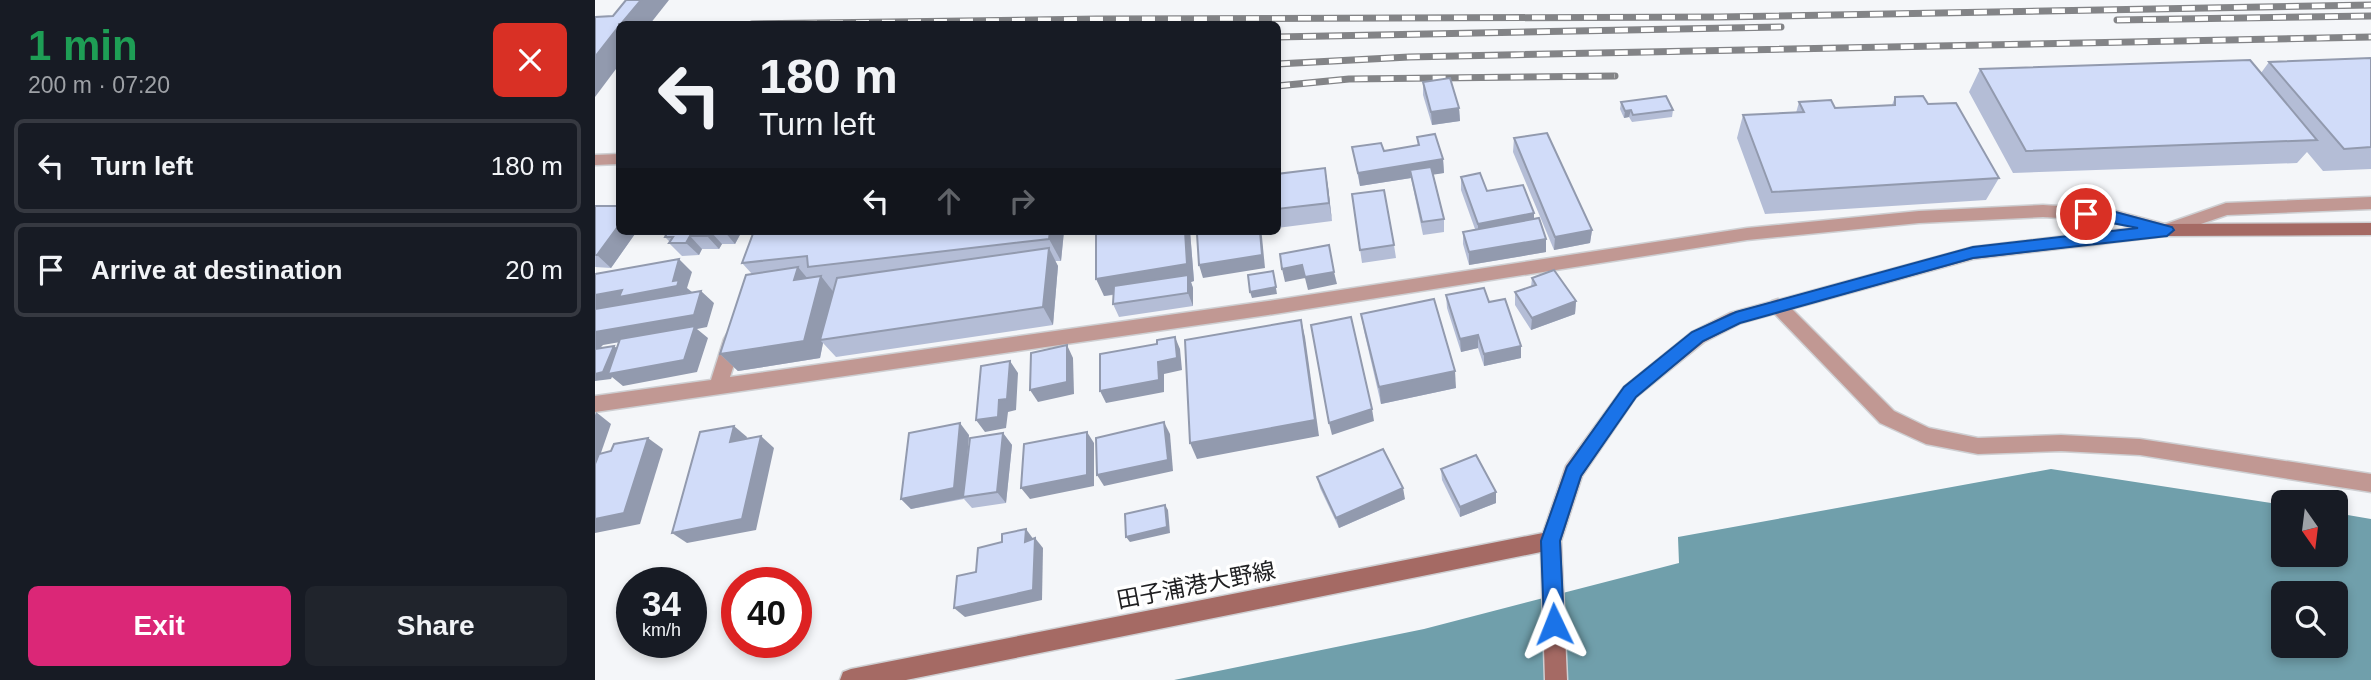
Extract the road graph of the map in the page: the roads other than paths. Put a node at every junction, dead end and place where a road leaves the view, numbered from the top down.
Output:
1 (616, 159) edge
2 (595, 160) edge
3 (2371, 203) edge
4 (2371, 229) edge
5 (2167, 230) junction
6 (1777, 306) junction
7 (737, 325) edge
8 (719, 386) junction
9 (595, 404) edge
10 (2371, 483) edge
11 (1551, 541) junction
12 (851, 680) edge
13 (1556, 680) edge

1 - 2 street
3 - 5 street
4 - 5 street
5 - 6 street
5 - 8 street
6 - 10 street
6 - 11 street
7 - 8 street
8 - 9 street
11 - 12 street, 田子浦港大野線
11 - 13 street

